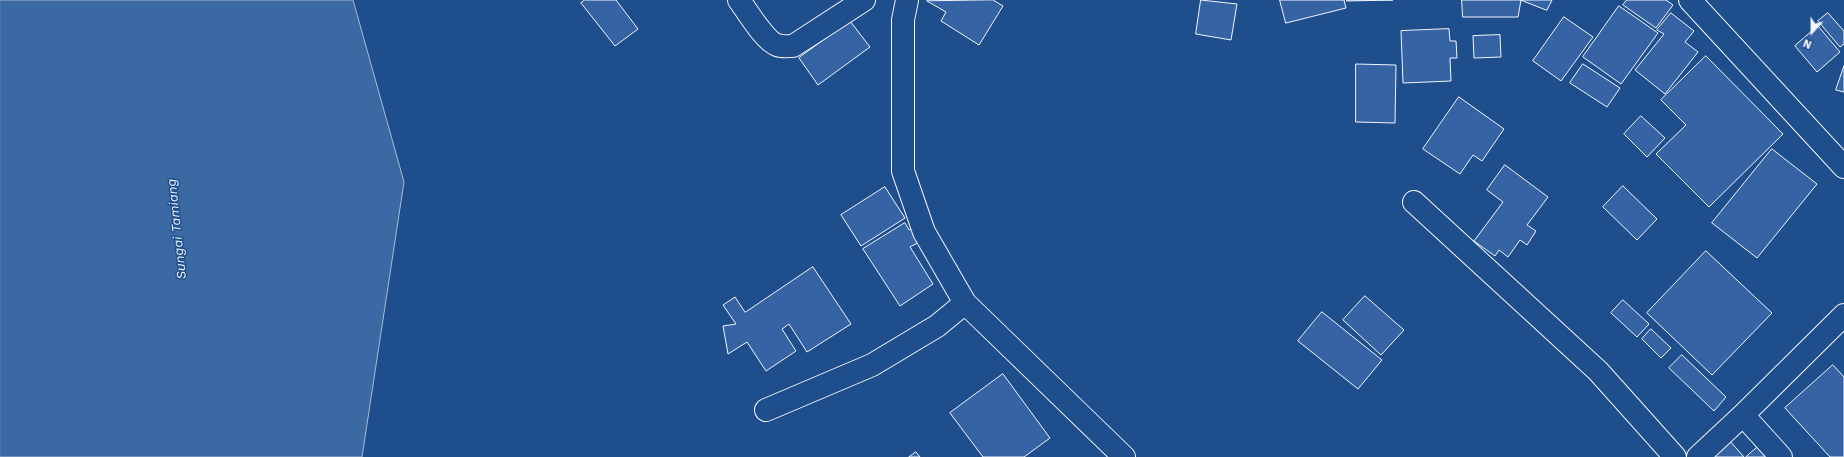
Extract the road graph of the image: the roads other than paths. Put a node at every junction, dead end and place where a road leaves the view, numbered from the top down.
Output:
1 (739, 0) edge
2 (864, 0) edge
3 (907, 0) edge
4 (1690, 0) edge
5 (1844, 167) edge
6 (1414, 202) dead end
7 (965, 303) junction
8 (1844, 315) edge
9 (766, 410) dead end
10 (1743, 415) junction
11 (1124, 457) edge
12 (1675, 457) edge
13 (1698, 457) edge
14 (1781, 457) edge

1 - 2 street
3 - 7 street
4 - 5 street
6 - 12 street
7 - 9 street
7 - 11 street
8 - 10 street
10 - 13 street
10 - 14 street

